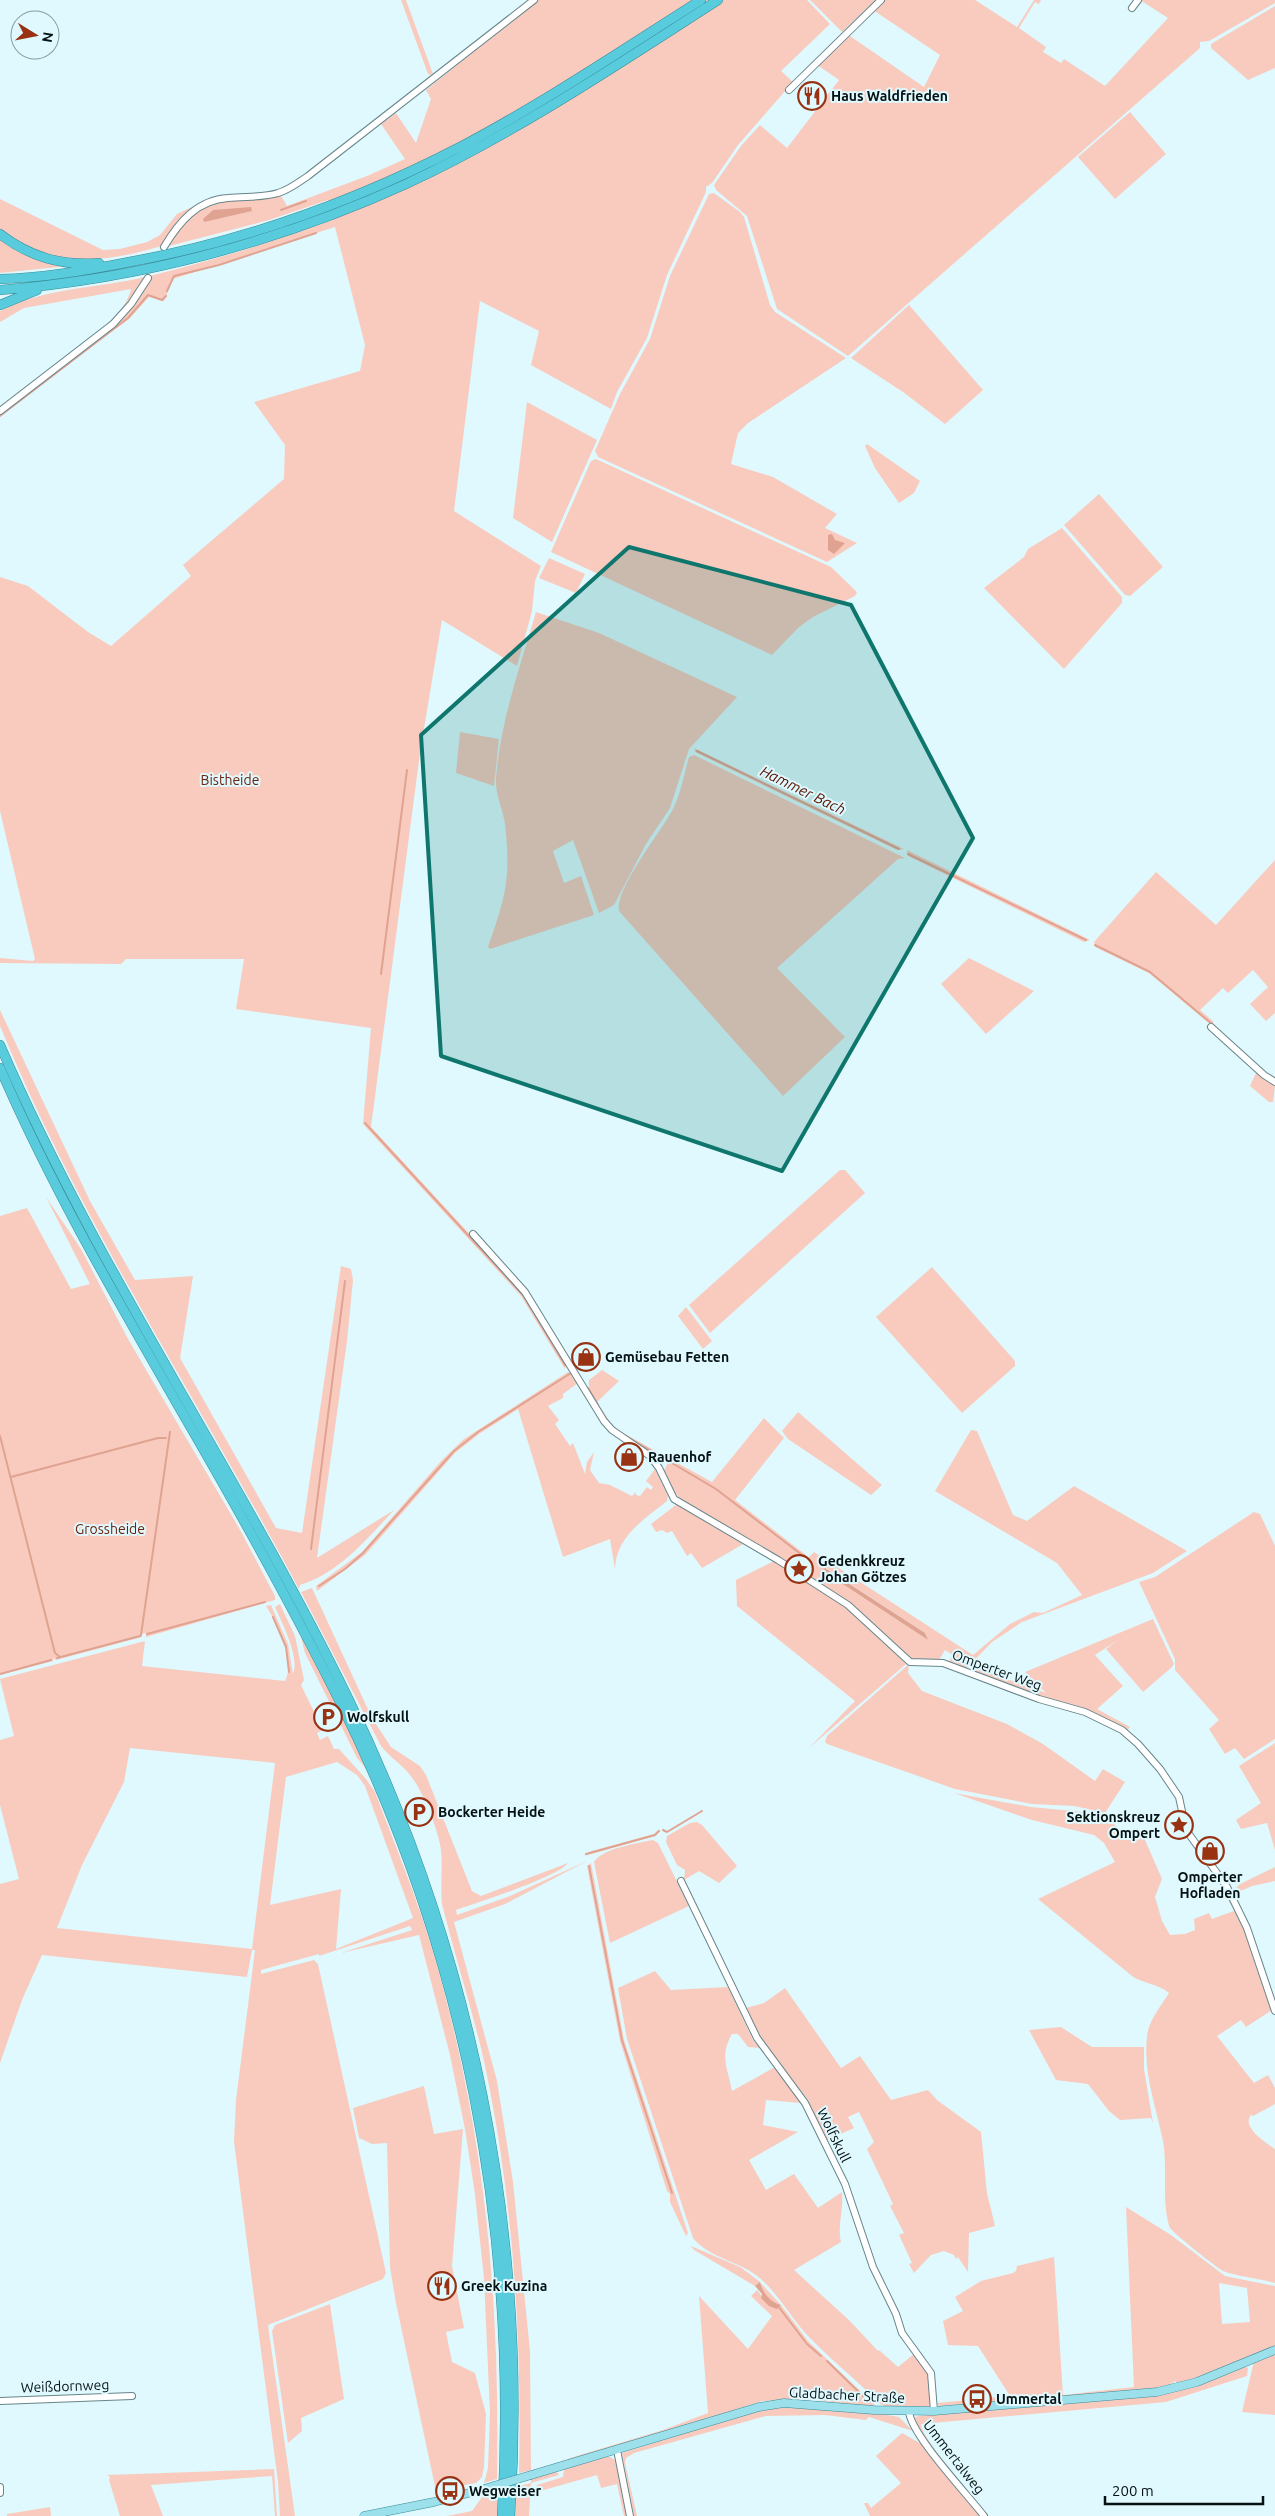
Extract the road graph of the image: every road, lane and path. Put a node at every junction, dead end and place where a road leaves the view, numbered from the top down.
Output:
1 (534, 0) edge
2 (701, 0) edge
3 (718, 0) edge
4 (880, 0) edge
5 (1138, 0) edge
6 (1132, 8) dead end
7 (789, 90) dead end
8 (0, 234) edge
9 (164, 247) dead end
10 (149, 258) junction
11 (148, 278) dead end
12 (0, 279) edge
13 (48, 286) junction
14 (0, 290) edge
15 (0, 305) edge
16 (0, 411) edge
17 (1211, 1027) dead end
18 (0, 1045) edge
19 (0, 1068) edge
20 (1275, 1082) edge
21 (473, 1234) dead end
22 (681, 1881) dead end
23 (1275, 2011) edge
24 (1275, 2350) edge
25 (132, 2396) dead end
26 (0, 2401) edge
27 (909, 2411) junction
28 (934, 2411) junction
29 (617, 2450) junction
30 (0, 2487) edge
31 (0, 2494) edge
32 (364, 2516) edge
33 (502, 2516) edge
34 (510, 2516) edge
35 (630, 2516) edge
36 (984, 2516) edge

1 - 9 street
2 - 10 highway
3 - 13 highway
4 - 7 street
5 - 6 street
8 - 10 highway
10 - 12 highway
11 - 16 street
13 - 14 highway
13 - 15 highway
17 - 20 street
18 - 34 highway
19 - 33 highway
21 - 23 street, Omperter Weg
22 - 28 street, Wolfskull
24 - 28 main road, Gladbacher Straße
25 - 26 street, Weißdornweg
27 - 28 main road, Gladbacher Straße
27 - 29 main road, Gladbacher Straße
27 - 36 street, Ummertalweg
29 - 32 main road, Gladbacher Straße, bridge
29 - 35 street
30 - 31 street

